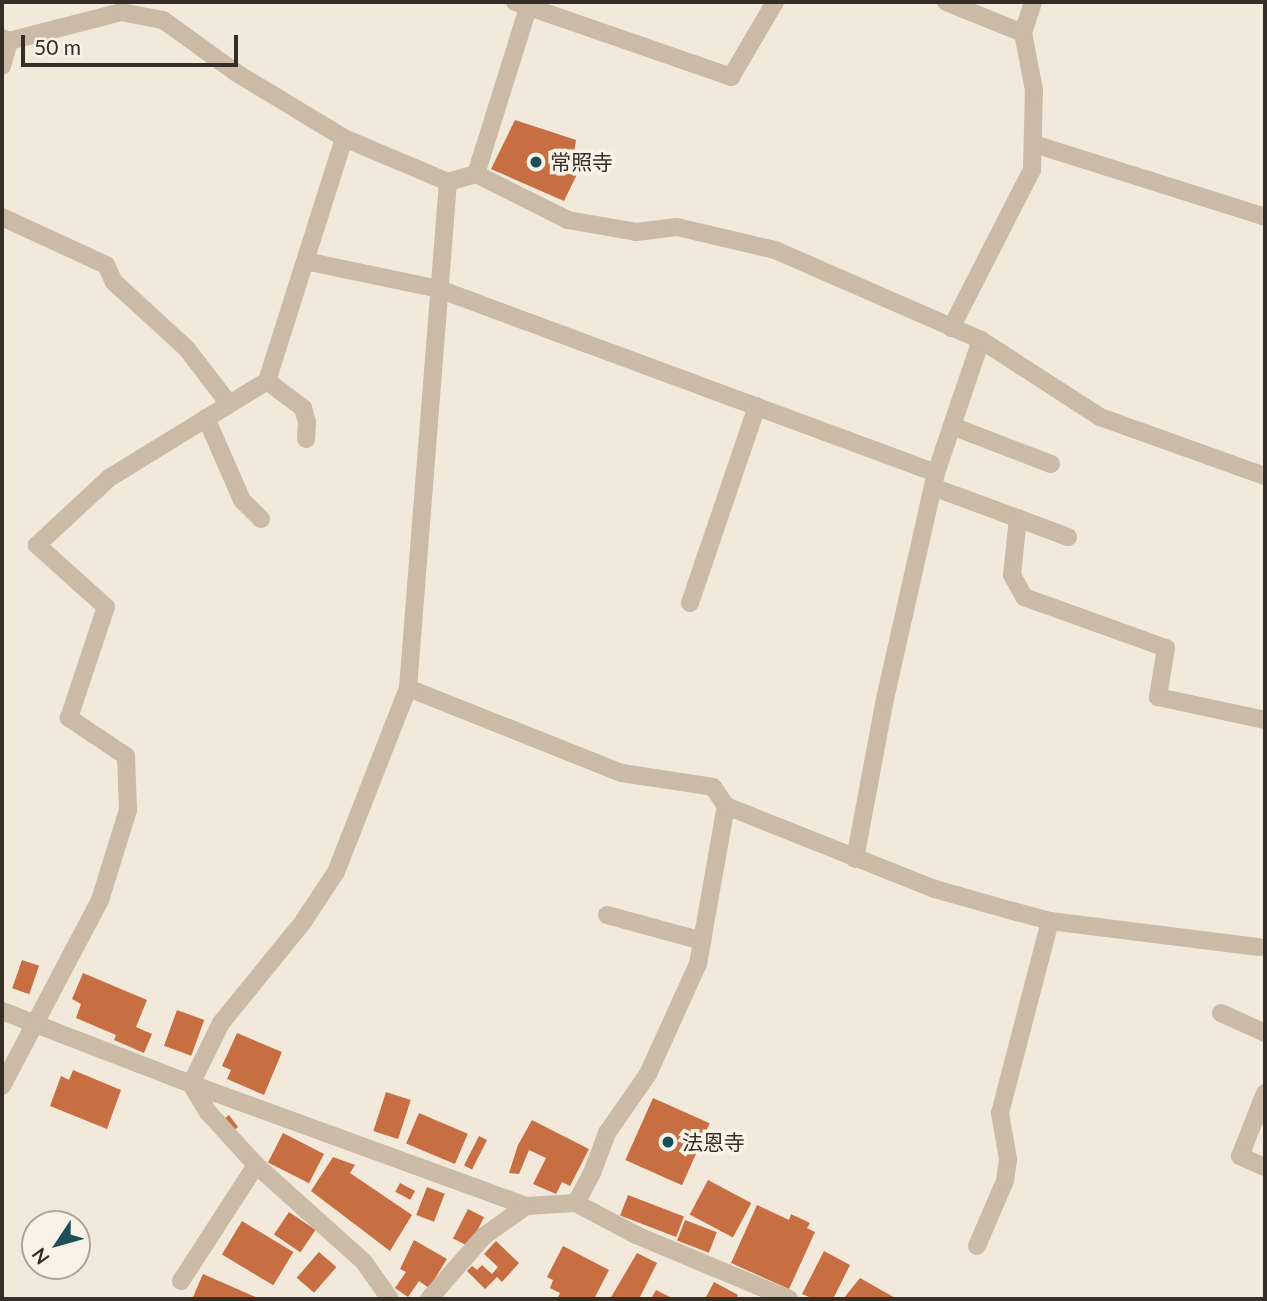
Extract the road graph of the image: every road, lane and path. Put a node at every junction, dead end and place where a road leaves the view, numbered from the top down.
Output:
1 (775, 2) edge
2 (946, 2) edge
3 (1033, 2) edge
4 (525, 3) edge
5 (1023, 33) junction
6 (5, 39) edge
7 (2, 66) edge
8 (344, 138) junction
9 (1034, 144) junction
10 (476, 174) junction
11 (449, 182) junction
12 (2, 217) edge
13 (1265, 217) edge
14 (305, 261) junction
15 (439, 289) junction
16 (951, 328) junction
17 (981, 340) junction
18 (267, 381) junction
19 (229, 404) junction
20 (757, 406) junction
21 (206, 418) junction
22 (952, 426) junction
23 (306, 439) dead end
24 (1051, 464) dead end
25 (1265, 476) edge
26 (934, 480) junction
27 (261, 519) dead end
28 (1018, 519) junction
29 (1068, 537) dead end
30 (690, 603) dead end
31 (408, 688) junction
32 (1265, 720) edge
33 (726, 806) junction
34 (855, 859) junction
35 (607, 915) dead end
36 (1050, 920) junction
37 (703, 941) junction
38 (1259, 947) dead end
39 (2, 1011) edge
40 (1221, 1013) dead end
41 (35, 1024) junction
42 (1265, 1033) edge
43 (191, 1084) junction
44 (2, 1086) edge
45 (1265, 1093) edge
46 (257, 1165) junction
47 (1265, 1167) edge
48 (576, 1203) junction
49 (526, 1206) junction
50 (977, 1246) dead end
51 (181, 1281) dead end
52 (390, 1299) edge
53 (429, 1299) edge
54 (789, 1299) edge

1 - 4 street
2 - 5 street
3 - 5 street
4 - 10 street
5 - 9 street
6 - 7 street
6 - 8 street
8 - 11 street
8 - 14 street
9 - 13 street
9 - 16 street
10 - 11 street
10 - 16 street
11 - 15 street
12 - 19 street
14 - 15 street
14 - 18 street
15 - 20 street
15 - 31 street
16 - 17 street
17 - 22 street
17 - 25 street
18 - 19 street
18 - 23 street
19 - 21 street
20 - 26 street
20 - 30 street
21 - 27 street
21 - 41 street
22 - 24 street
22 - 26 street
26 - 28 street
26 - 34 street
28 - 29 street
28 - 32 street
31 - 33 street
31 - 43 street
33 - 34 street
33 - 37 street
34 - 36 street
35 - 37 street
36 - 38 street
36 - 50 street
37 - 48 street
39 - 41 street
40 - 42 street
41 - 43 street
41 - 44 street
43 - 46 street
43 - 49 street
45 - 47 street
46 - 51 street
46 - 52 street
48 - 49 street
48 - 54 street
49 - 53 street

